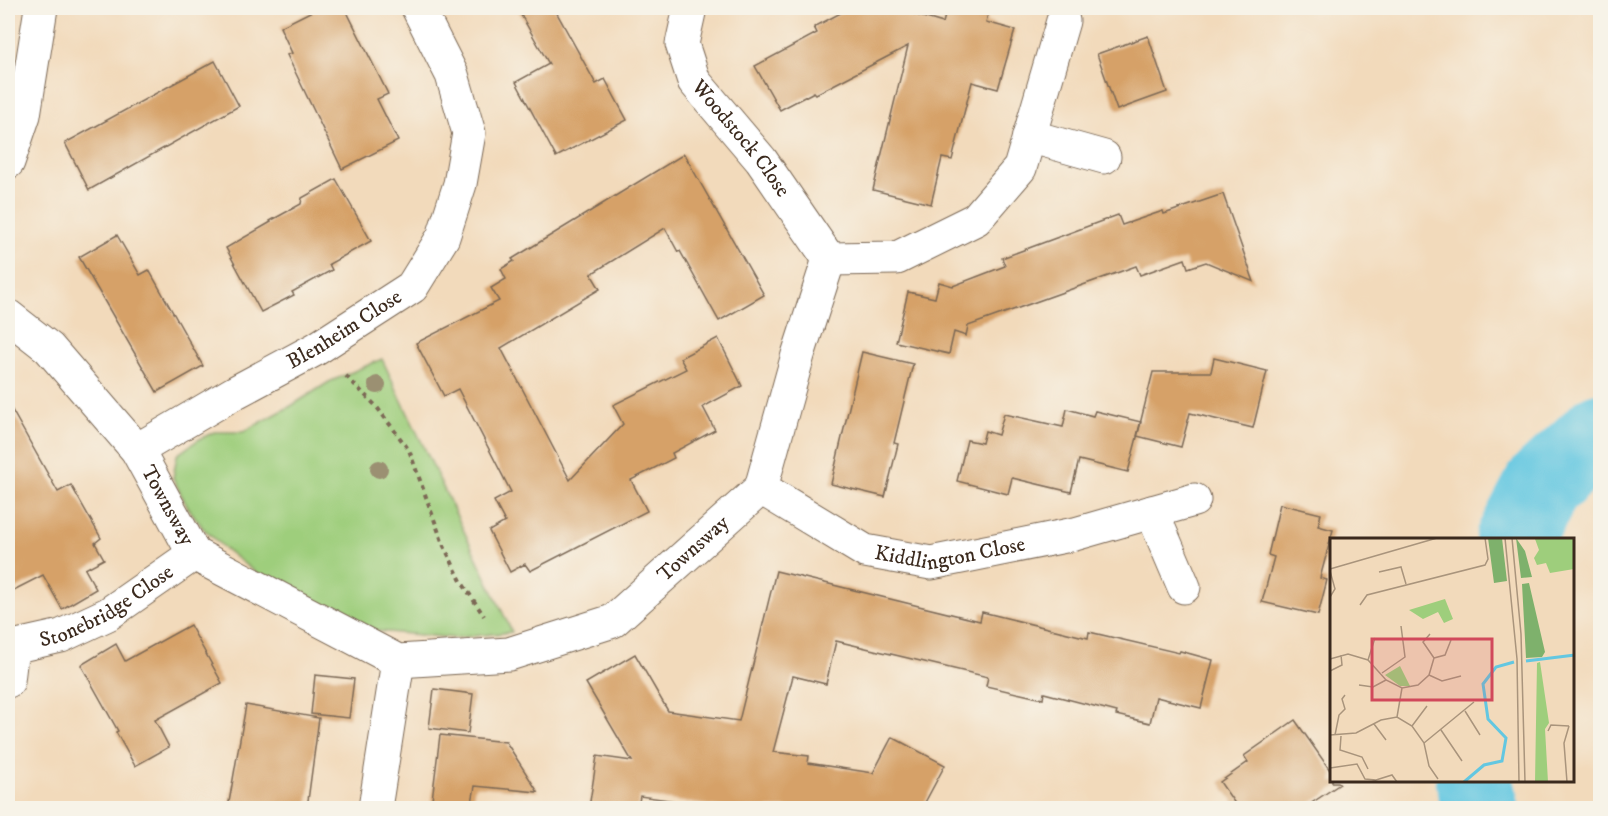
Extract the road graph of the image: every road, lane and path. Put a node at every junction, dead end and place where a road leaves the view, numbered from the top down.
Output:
1 (41, 8) edge
2 (418, 8) edge
3 (690, 8) edge
4 (1062, 21) dead end
5 (1029, 136) junction
6 (1104, 157) dead end
7 (8, 162) edge
8 (829, 259) junction
9 (8, 316) edge
10 (319, 347) junction
11 (137, 450) junction
12 (761, 488) junction
13 (1194, 500) dead end
14 (1152, 512) junction
15 (194, 554) junction
16 (1184, 587) dead end
17 (10, 646) edge
18 (509, 654) junction
19 (398, 661) junction
20 (8, 681) edge
21 (375, 808) edge

1 - 7 street
2 - 10 street, Blenheim Close
3 - 8 street, Woodstock Close
4 - 5 street
5 - 6 street
5 - 8 street
8 - 12 street
9 - 11 street, Townsway
10 - 11 street, Blenheim Close
10 - 18 path
11 - 15 street, Townsway
12 - 14 street, Kiddlington Close
12 - 18 street, Townsway
13 - 14 street, Kiddlington Close
14 - 16 street
15 - 17 street, Stonebridge Close
15 - 19 street, Townsway
17 - 20 street, Stonebridge Close
18 - 19 street, Townsway
19 - 21 street

